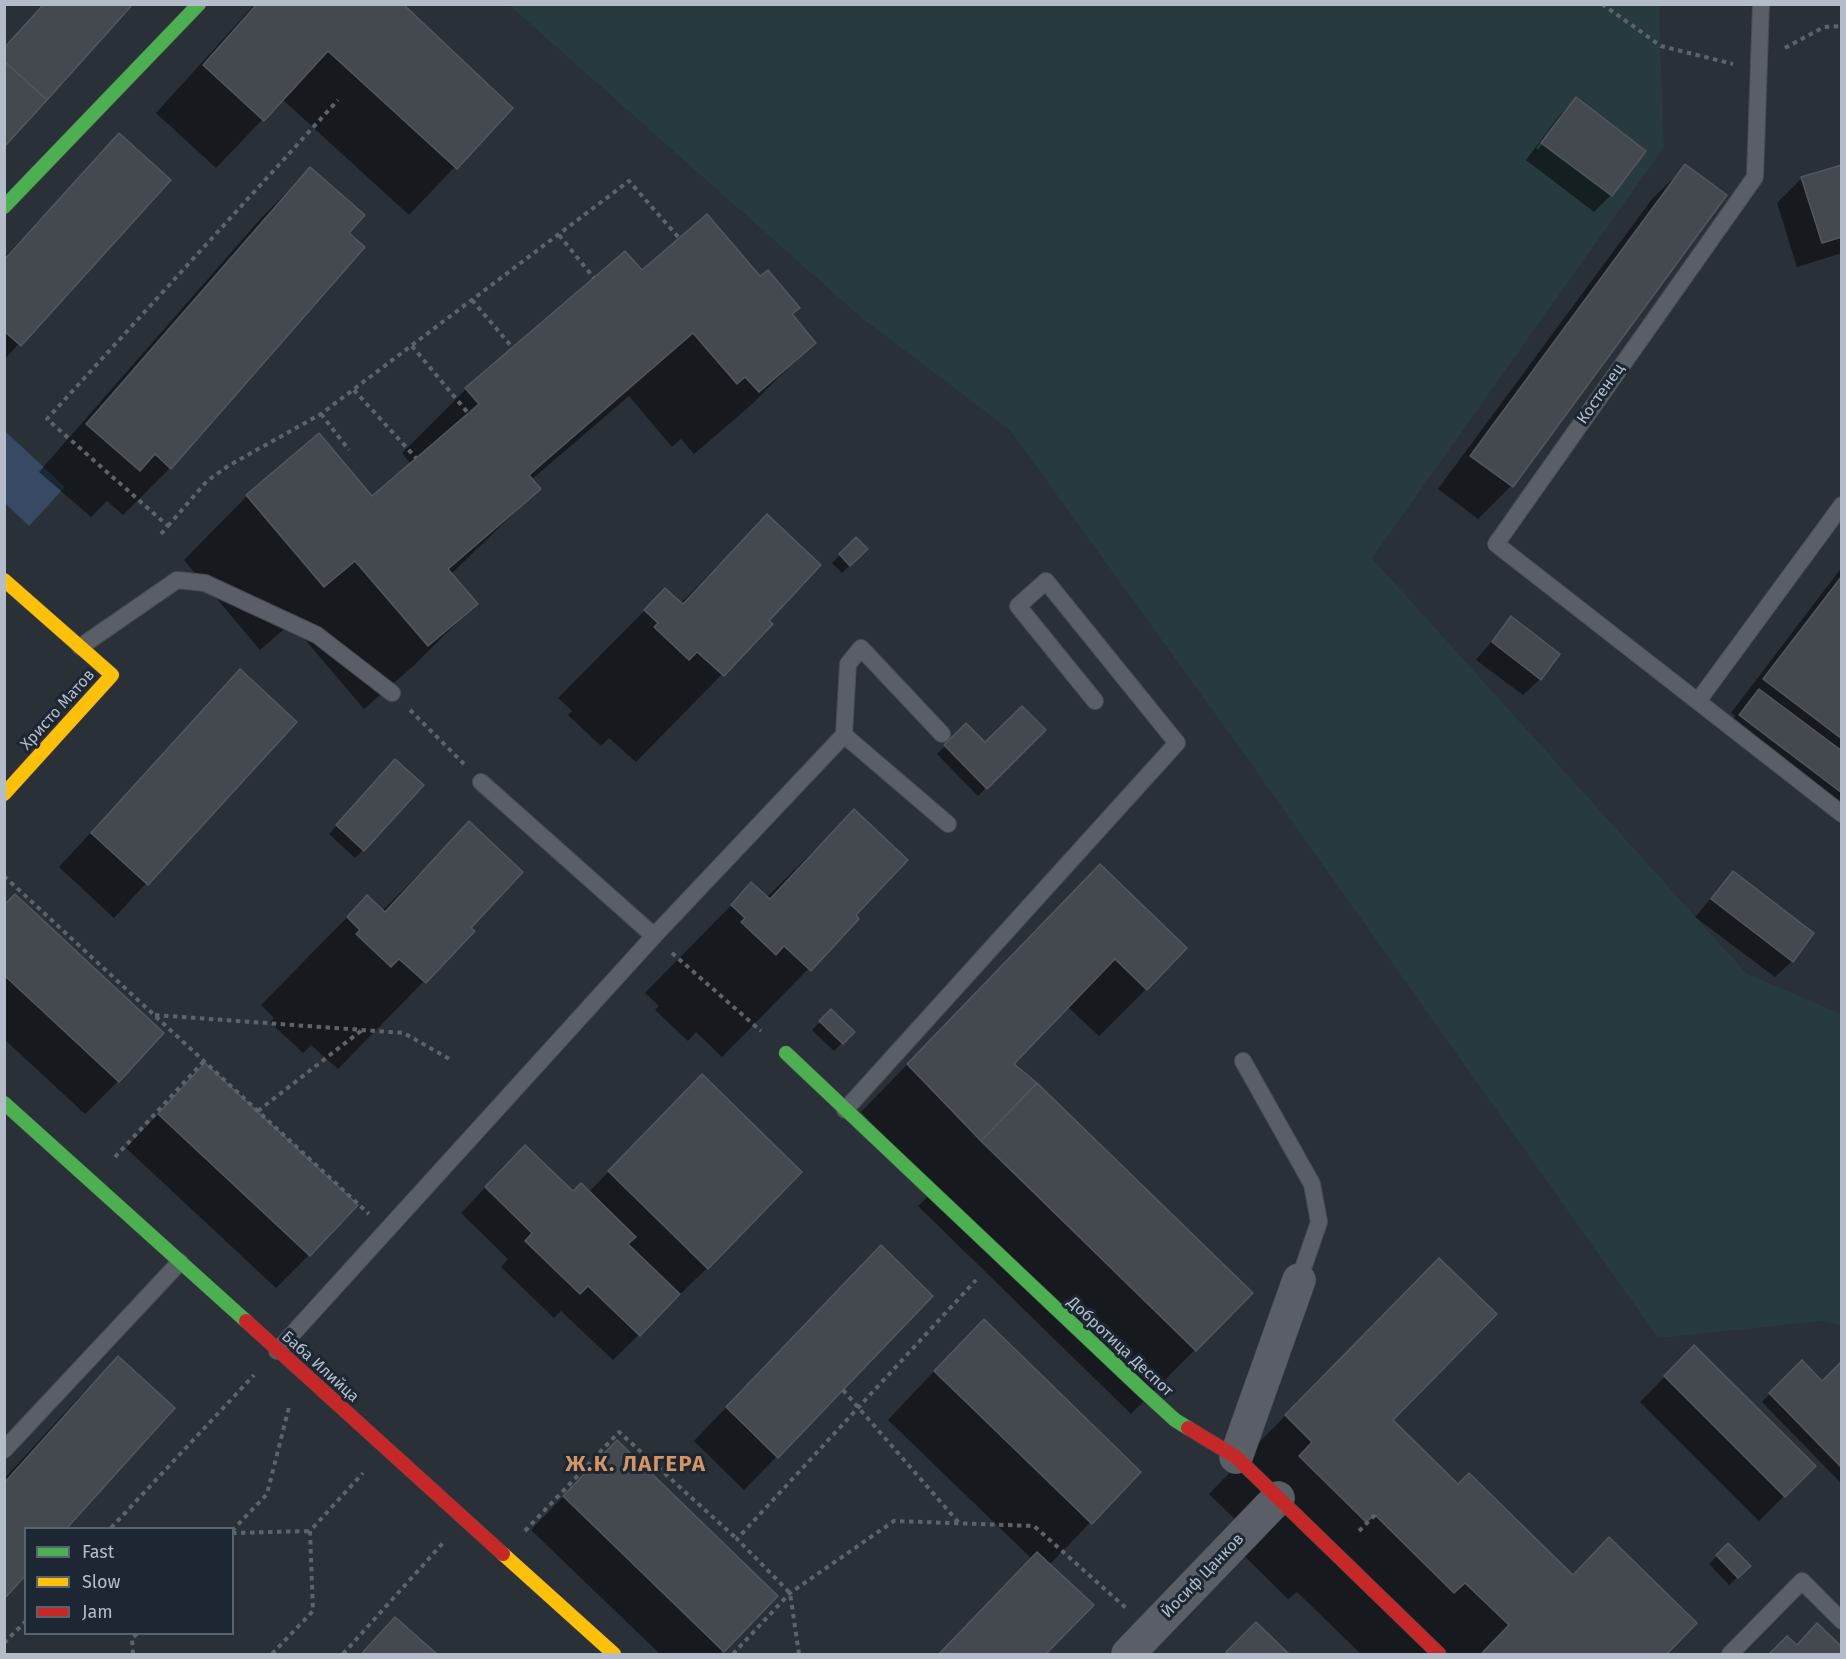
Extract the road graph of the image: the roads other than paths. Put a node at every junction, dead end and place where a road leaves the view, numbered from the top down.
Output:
1 (199, 4) edge
2 (1761, 4) edge
3 (4, 207) edge
4 (1842, 505) edge
5 (4, 580) edge
6 (80, 647) junction
7 (392, 693) road end
8 (1095, 701) dead end
9 (1698, 701) junction
10 (942, 734) dead end
11 (844, 735) junction
12 (481, 782) road end
13 (4, 794) edge
14 (1842, 814) edge
15 (948, 824) dead end
16 (654, 936) junction
17 (786, 1053) road end
18 (1242, 1061) dead end
19 (4, 1102) edge
20 (845, 1110) junction
21 (180, 1262) junction
22 (1299, 1280) joint
23 (277, 1351) junction
24 (4, 1450) edge
25 (1236, 1457) junction
26 (1278, 1498) junction
27 (1842, 1621) edge
28 (597, 1649) edge
29 (1128, 1654) edge
30 (1439, 1654) edge
31 (1730, 1654) edge

1 - 3 street
2 - 9 lane, Костенец
4 - 9 lane
5 - 6 street
6 - 7 lane
6 - 13 street, Христо Матов
8 - 20 lane
9 - 14 lane, Костенец
10 - 11 lane
11 - 15 lane
11 - 16 lane
12 - 16 lane
16 - 23 lane
17 - 20 street, Добротица Деспот
18 - 22 lane
19 - 21 street, Баба Илийца
20 - 25 street, Добротица Деспот
21 - 23 street, Баба Илийца
21 - 24 lane
22 - 25 street
23 - 28 street, Баба Илийца
25 - 26 street, Добротица Деспот
26 - 29 street, Йосиф Цанков
26 - 30 street, Добротица Деспот
27 - 31 lane

